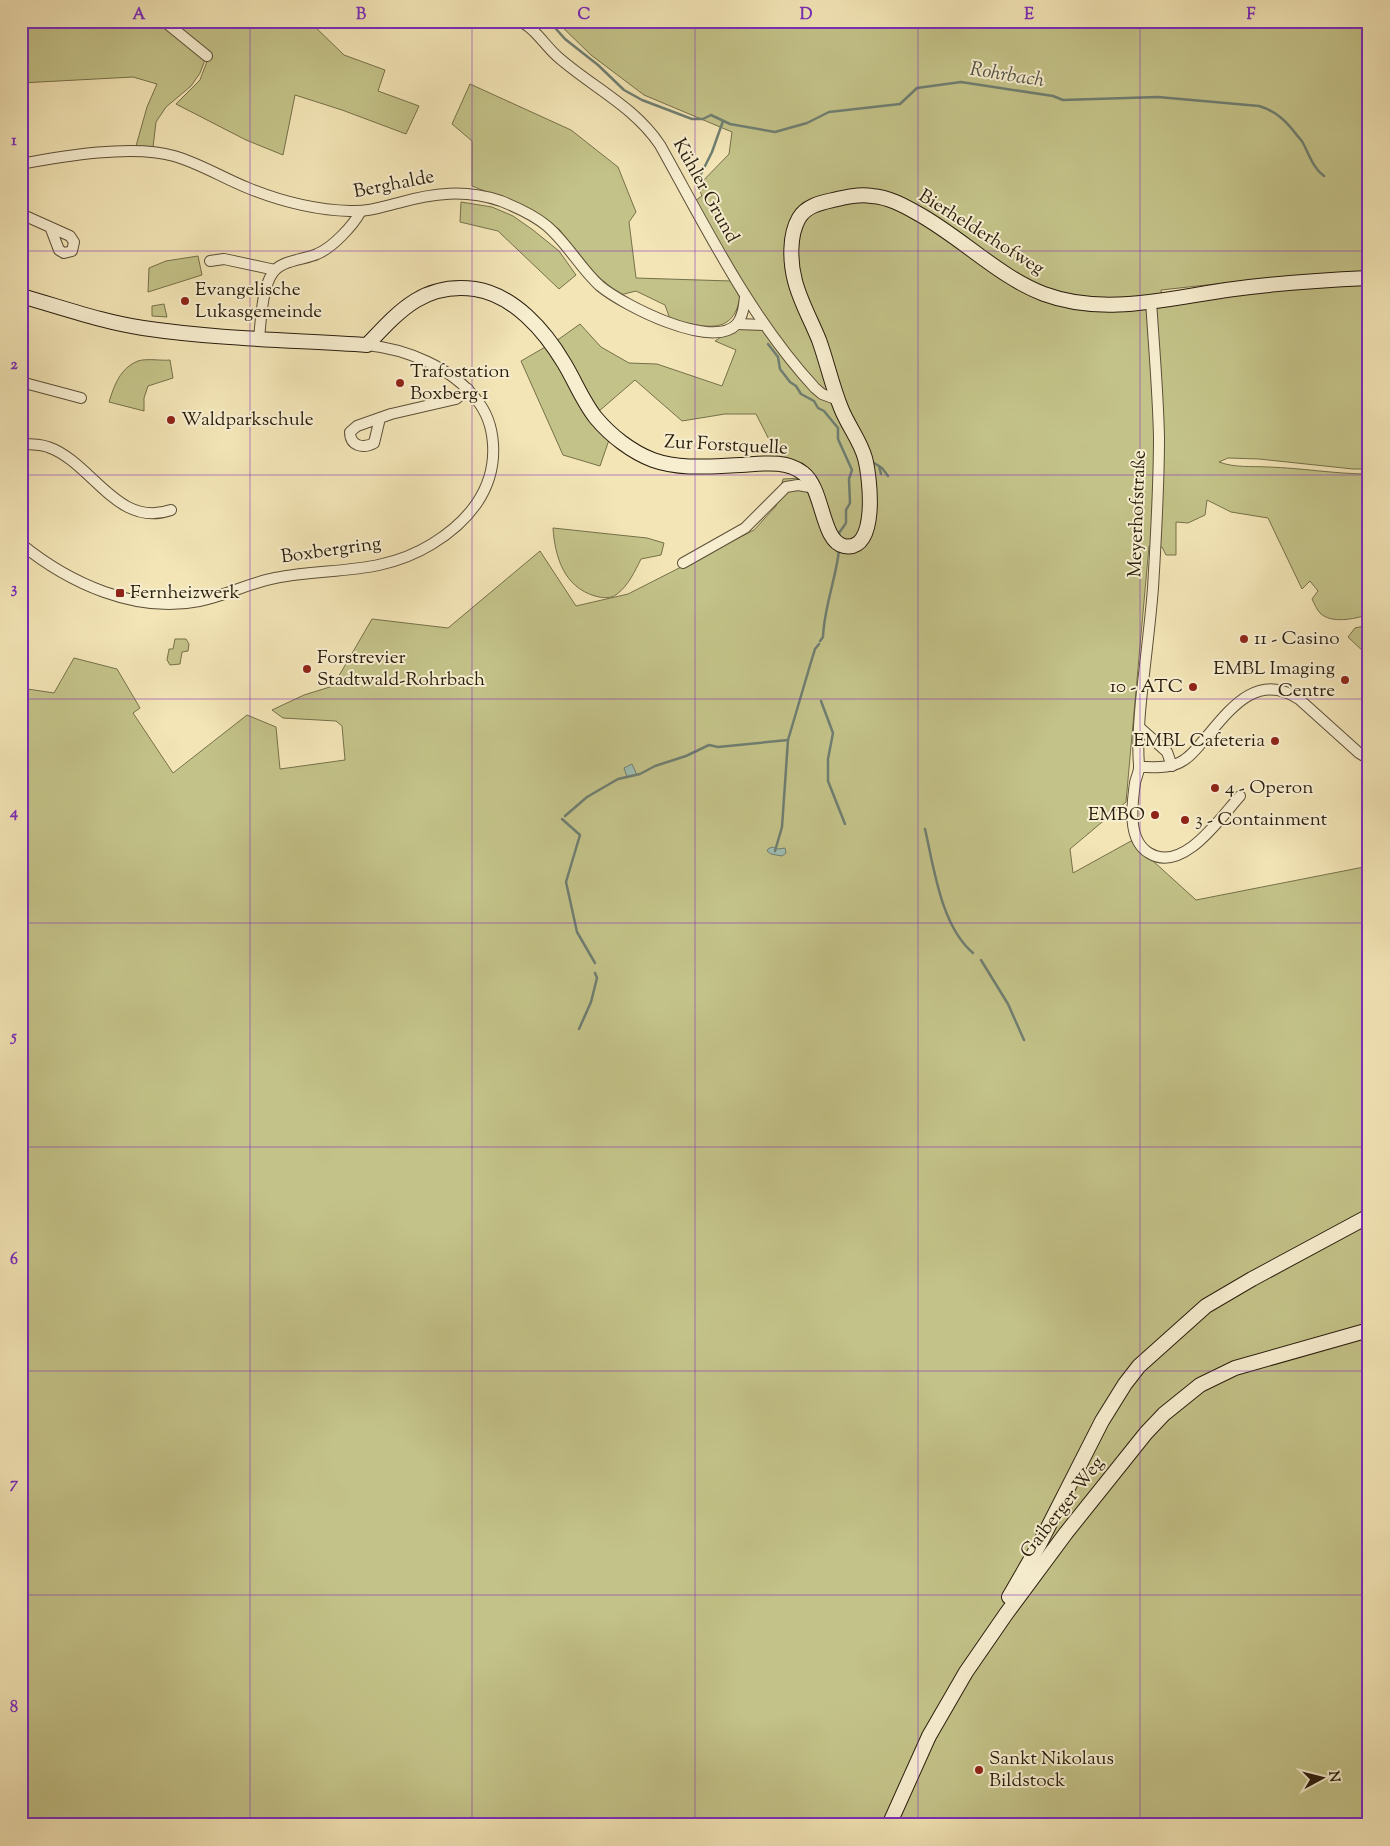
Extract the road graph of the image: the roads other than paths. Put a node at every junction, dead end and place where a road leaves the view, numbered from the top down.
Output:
1 (164, 21) edge
2 (518, 21) edge
3 (207, 56) dead end
4 (21, 164) edge
5 (361, 211) junction
6 (21, 214) edge
7 (52, 228) dead end
8 (212, 261) dead end
9 (275, 270) junction
10 (1369, 278) edge
11 (21, 296) edge
12 (745, 297) junction
13 (1151, 301) junction
14 (737, 324) junction
15 (764, 325) junction
16 (259, 338) junction
17 (367, 345) junction
18 (21, 382) edge
19 (468, 389) junction
20 (81, 398) dead end
21 (838, 400) junction
22 (380, 418) dead end
23 (21, 444) edge
24 (815, 488) junction
25 (171, 510) dead end
26 (21, 544) edge
27 (683, 563) dead end
28 (1139, 727) junction
29 (1369, 759) edge
30 (1172, 766) junction
31 (1140, 767) junction
32 (1240, 796) dead end
33 (1369, 1216) edge
34 (1369, 1330) edge
35 (1006, 1614) junction
36 (889, 1825) edge

1 - 3 street
2 - 12 street, Kühler Grund
4 - 5 street, Berghalde
5 - 9 street
5 - 14 street, Berghalde
6 - 7 street
8 - 9 street
9 - 16 street
10 - 13 street, Bierhelderhofweg
11 - 16 street, Boxbergring
12 - 14 street
12 - 15 street, Kühler Grund
13 - 21 street, Bierhelderhofweg
13 - 28 street, Meyerhofstraße
14 - 15 street, Berghalde
15 - 21 street, Kühler Grund
16 - 17 street, Boxbergring
17 - 19 street, Boxbergring
17 - 24 street, Zur Forstquelle
18 - 20 street
19 - 22 street
19 - 26 street, Boxbergring
21 - 24 street, Zur Forstquelle
23 - 25 street
24 - 27 street
28 - 30 street
28 - 31 street, Meyerhofstraße
29 - 30 street
30 - 31 street
31 - 32 street, Meyerhofstraße
33 - 35 street
34 - 35 street, Gaiberger Weg
35 - 36 street, Gaiberger Weg

